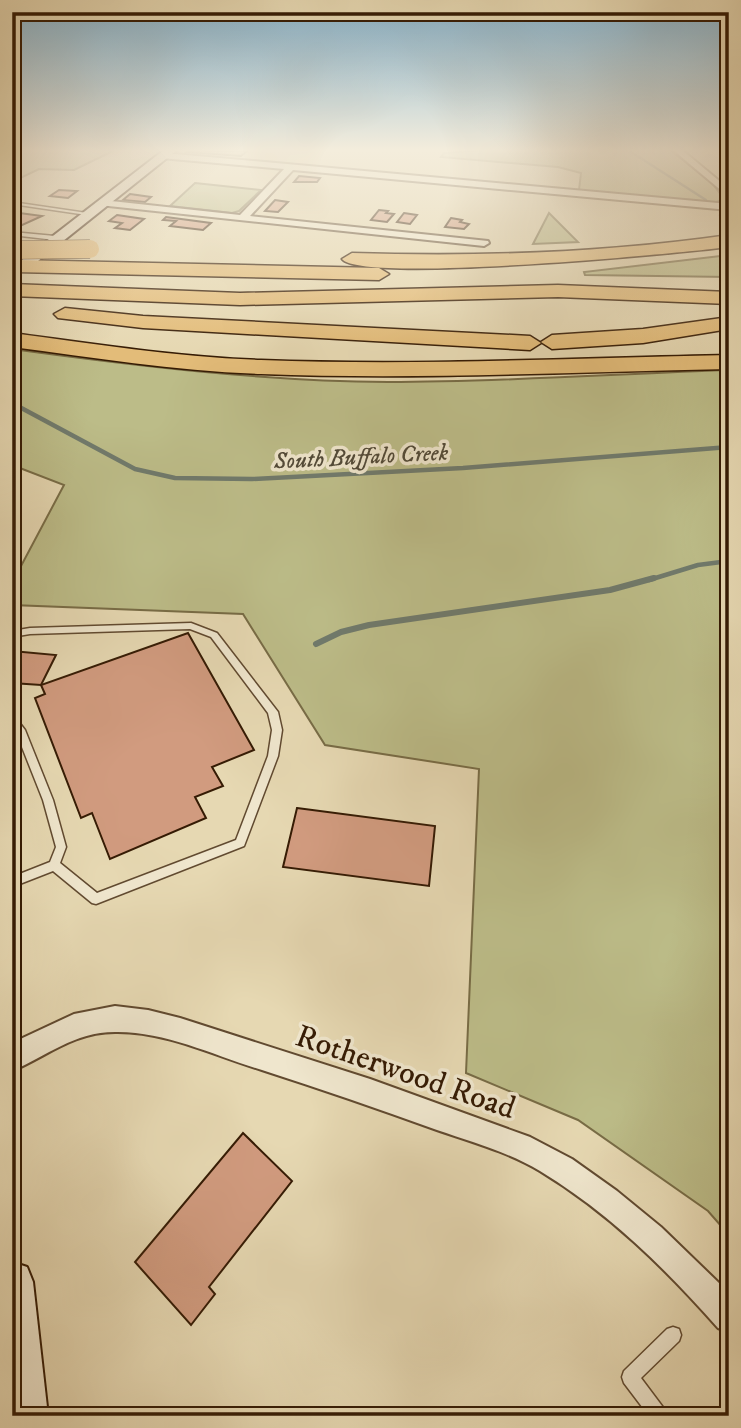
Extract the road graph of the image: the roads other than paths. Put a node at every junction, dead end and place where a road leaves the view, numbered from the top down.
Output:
1 (83, 217) edge
2 (239, 217) edge
3 (243, 217) joint
4 (12, 233) edge
5 (55, 238) junction
6 (729, 241) edge
7 (484, 243) dead end
8 (729, 252) edge
9 (15, 264) edge
10 (376, 274) junction
11 (729, 281) edge
12 (729, 298) edge
13 (13, 303) edge
14 (729, 321) edge
15 (12, 340) edge
16 (530, 343) junction
17 (76, 348) junction
18 (729, 362) edge
19 (12, 634) edge
20 (12, 720) edge
21 (54, 865) junction
22 (12, 882) edge
23 (12, 1058) edge
24 (12, 1282) edge
25 (729, 1317) edge
26 (673, 1335) dead end
27 (26, 1416) edge
28 (659, 1416) edge

1 - 5 main road
2 - 3 street
3 - 7 street
4 - 5 lane
5 - 9 main road
6 - 9 highway, bridge
8 - 10 highway
9 - 10 highway
10 - 11 highway
12 - 13 highway
13 - 14 highway
13 - 16 highway
14 - 16 highway
15 - 17 highway
16 - 17 highway
17 - 18 highway
19 - 21 lane
20 - 21 lane
21 - 22 lane
23 - 25 street, Rotherwood Road
24 - 27 main road
26 - 28 lane

